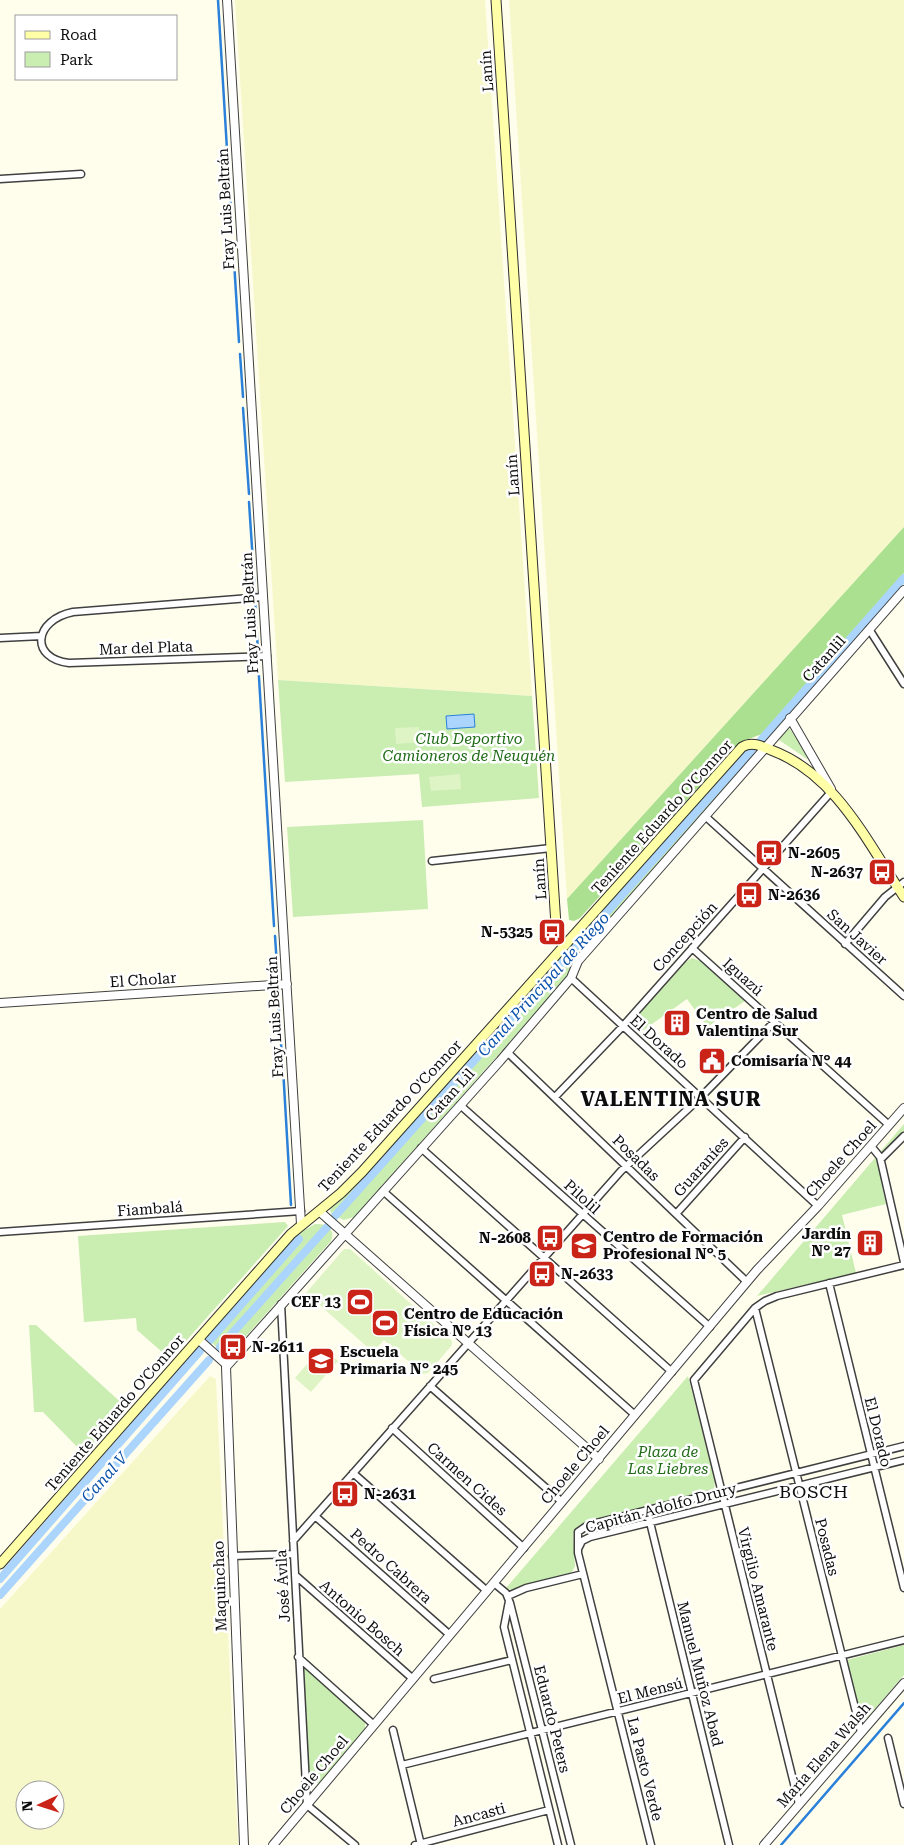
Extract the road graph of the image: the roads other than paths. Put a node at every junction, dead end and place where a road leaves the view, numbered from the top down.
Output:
1 (227, 0) edge
2 (496, 0) edge
3 (80, 174) dead end
4 (0, 179) edge
5 (904, 590) edge
6 (263, 597) junction
7 (869, 629) junction
8 (42, 636) junction
9 (0, 638) edge
10 (267, 656) junction
11 (904, 684) edge
12 (790, 718) junction
13 (764, 748) junction
14 (832, 791) junction
15 (705, 816) junction
16 (551, 848) junction
17 (432, 860) dead end
18 (762, 869) junction
19 (900, 884) edge
20 (904, 897) edge
21 (845, 944) junction
22 (563, 946) junction
23 (692, 948) junction
24 (571, 978) junction
25 (287, 984) junction
26 (904, 996) edge
27 (0, 1003) edge
28 (774, 1022) junction
29 (623, 1026) junction
30 (507, 1052) junction
31 (555, 1097) junction
32 (701, 1097) junction
33 (460, 1105) junction
34 (904, 1108) edge
35 (889, 1125) junction
36 (904, 1136) edge
37 (745, 1137) junction
38 (871, 1146) junction
39 (421, 1148) junction
40 (881, 1159) junction
41 (626, 1166) junction
42 (383, 1191) junction
43 (818, 1206) junction
44 (301, 1211) junction
45 (319, 1211) junction
46 (582, 1214) junction
47 (676, 1214) junction
48 (302, 1224) junction
49 (0, 1232) edge
50 (344, 1234) junction
51 (544, 1258) junction
52 (904, 1263) edge
53 (747, 1282) junction
54 (828, 1283) junction
55 (506, 1300) junction
56 (282, 1304) junction
57 (755, 1308) junction
58 (710, 1327) junction
59 (198, 1339) junction
60 (468, 1343) junction
61 (227, 1365) junction
62 (672, 1372) junction
63 (430, 1386) junction
64 (636, 1415) junction
65 (392, 1428) junction
66 (904, 1446) edge
67 (871, 1454) junction
68 (599, 1459) junction
69 (904, 1460) edge
70 (874, 1468) junction
71 (353, 1473) junction
72 (796, 1473) junction
73 (799, 1486) junction
74 (721, 1492) junction
75 (562, 1502) junction
76 (724, 1504) junction
77 (647, 1510) junction
78 (315, 1516) junction
79 (650, 1522) junction
80 (293, 1541) junction
81 (524, 1548) junction
82 (578, 1553) junction
83 (294, 1554) junction
84 (232, 1556) junction
85 (0, 1564) edge
86 (583, 1574) junction
87 (294, 1575) junction
88 (494, 1583) junction
89 (904, 1588) edge
90 (487, 1591) junction
91 (508, 1598) junction
92 (450, 1635) junction
93 (904, 1640) edge
94 (842, 1656) junction
95 (298, 1657) junction
96 (512, 1660) junction
97 (766, 1674) junction
98 (413, 1679) junction
99 (434, 1679) dead end
100 (904, 1683) edge
101 (692, 1693) junction
102 (618, 1712) junction
103 (374, 1725) junction
104 (393, 1730) dead end
105 (542, 1730) junction
106 (861, 1732) junction
107 (530, 1734) junction
108 (888, 1738) dead end
109 (402, 1765) junction
110 (799, 1804) junction
111 (904, 1804) edge
112 (306, 1805) junction
113 (549, 1810) junction
114 (419, 1844) edge
115 (244, 1845) edge
116 (273, 1845) edge
117 (355, 1845) edge
118 (558, 1845) edge
119 (571, 1845) edge
120 (651, 1845) edge
121 (729, 1845) edge
122 (764, 1845) edge

1 - 6 street, Fray Luis Beltrán
2 - 16 main road, Lanín
3 - 4 street
5 - 7 street, Catanlil
6 - 8 street
6 - 10 street, Fray Luis Beltrán
7 - 11 street
7 - 12 street, Catanlil
8 - 9 street
8 - 10 street, Mar del Plata
10 - 25 street, Fray Luis Beltrán
12 - 13 street, Catanlil
12 - 14 street
13 - 14 main road
13 - 15 street, Catan Lil
13 - 22 main road, Teniente Eduardo O'Connor
14 - 18 street, Concepción
14 - 19 main road
15 - 18 street, San Javier
15 - 24 street, Catan Lil
16 - 17 street
16 - 22 main road, Lanín
18 - 21 street, San Javier
18 - 23 street, Concepción
19 - 20 main road
19 - 21 street
21 - 26 street, San Javier
22 - 45 main road, Teniente Eduardo O'Connor
23 - 28 street, Iguazú
23 - 29 street, Concepción
24 - 29 street, El Dorado
24 - 30 street, Catan Lil
25 - 27 street, El Cholar
25 - 44 street, Fray Luis Beltrán
28 - 32 street
28 - 35 street, Iguazú
29 - 31 street, Concepción
29 - 32 street, El Dorado
30 - 31 street, Posadas
30 - 33 street, Catan Lil
31 - 41 street, Posadas
32 - 37 street, El Dorado
32 - 41 street
33 - 39 street, Catan Lil
33 - 46 street, Pilolil
34 - 35 street, Choele Choel
35 - 38 street, Choele Choel
36 - 40 street, Choele Choel
37 - 43 street, El Dorado
37 - 47 street, Guaraníes
38 - 40 street
38 - 43 street, Choele Choel
39 - 42 street, Catan Lil
39 - 51 street
40 - 52 street
41 - 46 street
41 - 47 street, Posadas
42 - 50 street, Catan Lil
42 - 55 street
43 - 53 street, Choele Choel
44 - 48 street, Fray Luis Beltrán
44 - 49 street, Fiambalá
45 - 48 main road, Teniente Eduardo O'Connor
45 - 50 street
46 - 51 street
46 - 58 street, Pilolil
47 - 53 street, Posadas
48 - 59 main road, Teniente Eduardo O'Connor
50 - 56 street, Catan Lil
50 - 60 street
51 - 55 street
51 - 62 street
52 - 54 street
53 - 58 street, Choele Choel
54 - 57 street
54 - 67 street, El Dorado
55 - 60 street
55 - 64 street
56 - 61 street, Catan Lil
56 - 80 street, José Ávila
57 - 72 street, Posadas
57 - 74 street, Virgilio Amarante
58 - 62 street, Choele Choel
59 - 61 street
59 - 85 main road, Teniente Eduardo O'Connor
60 - 63 street
60 - 68 street
61 - 84 street, Maquinchao
62 - 64 street, Choele Choel
63 - 65 street
63 - 75 street
64 - 68 street, Choele Choel
65 - 71 street
65 - 81 street, Carmen Cides
66 - 67 street, Capitán Adolfo Drury
67 - 70 street, El Dorado
67 - 72 street, Capitán Adolfo Drury
68 - 75 street, Choele Choel
69 - 70 street, Capitán Adolfo Drury
70 - 73 street, Capitán Adolfo Drury
70 - 89 street, El Dorado
71 - 78 street
71 - 90 street
72 - 73 street, Posadas
72 - 74 street, Capitán Adolfo Drury
73 - 76 street, Capitán Adolfo Drury
73 - 94 street, Posadas
74 - 76 street, Virgilio Amarante
74 - 77 street, Capitán Adolfo Drury
75 - 81 street, Choele Choel
76 - 79 street, Capitán Adolfo Drury
76 - 97 street, Virgilio Amarante
77 - 79 street, Manuel Muñoz Abad
77 - 82 street, Capitán Adolfo Drury
78 - 80 street
78 - 92 street, Pedro Cabrera
79 - 82 street, Capitán Adolfo Drury
79 - 101 street, Manuel Muñoz Abad
80 - 83 street, José Ávila
81 - 88 street, Choele Choel
82 - 86 street, La Pasto Verde
83 - 84 street
83 - 87 street, José Ávila
84 - 115 street, Maquinchao
86 - 91 street
86 - 102 street, La Pasto Verde
87 - 95 street, José Ávila
87 - 98 street, Antonio Bosch
88 - 90 street, Choele Choel
88 - 91 street
90 - 92 street, Choele Choel
91 - 96 street, Eduardo Peters
91 - 105 street, Eduardo Peters
92 - 98 street, Choele Choel
93 - 94 street, El Mensú
94 - 97 street, El Mensú
94 - 106 street, Posadas
95 - 103 street
95 - 112 street, José Ávila
96 - 99 street
96 - 107 street, Eduardo Peters
97 - 101 street, El Mensú
97 - 110 street, Virgilio Amarante
98 - 103 street, Choele Choel
100 - 106 street, María Elena Walsh
101 - 102 street, El Mensú
101 - 121 street, Manuel Muñoz Abad
102 - 105 street, El Mensú
102 - 120 street, La Pasto Verde
103 - 112 street, Choele Choel
104 - 109 street
105 - 107 street, El Mensú
105 - 119 street, Eduardo Peters
106 - 110 street, María Elena Walsh
107 - 109 street, El Mensú
107 - 113 street, Eduardo Peters
108 - 111 street
109 - 114 street
110 - 122 street, María Elena Walsh
112 - 116 street, Choele Choel
112 - 117 street
113 - 114 street, Ancasti
113 - 118 street, Eduardo Peters

